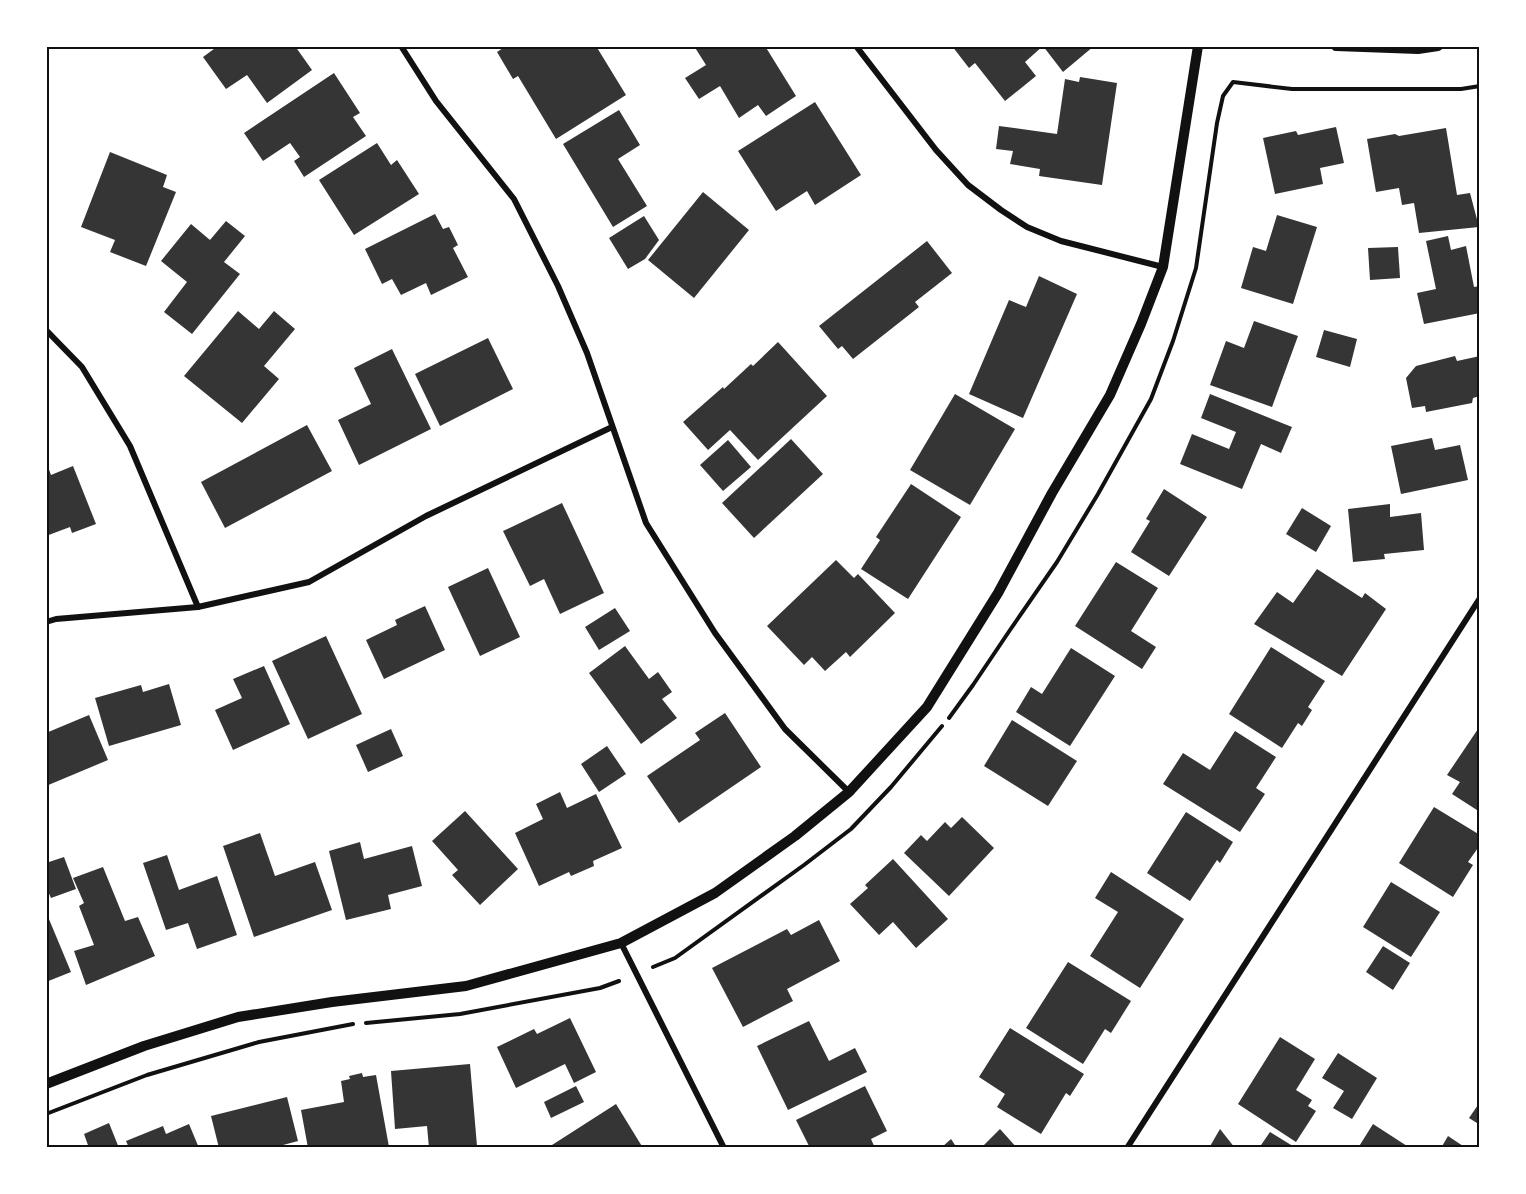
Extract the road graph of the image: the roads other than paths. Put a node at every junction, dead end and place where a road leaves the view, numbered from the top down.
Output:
1 (401, 46) edge
2 (856, 46) edge
3 (1198, 46) edge
4 (1336, 46) edge
5 (1438, 46) edge
6 (1163, 267) junction
7 (46, 330) edge
8 (612, 428) junction
9 (1479, 598) edge
10 (198, 607) junction
11 (46, 622) edge
12 (849, 792) junction
13 (621, 943) junction
14 (46, 1084) edge
15 (724, 1148) edge
16 (1127, 1148) edge

1 - 8 street
2 - 6 street
3 - 6 street
4 - 5 street
6 - 12 street
7 - 10 street
8 - 10 street
8 - 12 street
9 - 16 street
10 - 11 street
12 - 13 street
13 - 14 street
13 - 15 street

